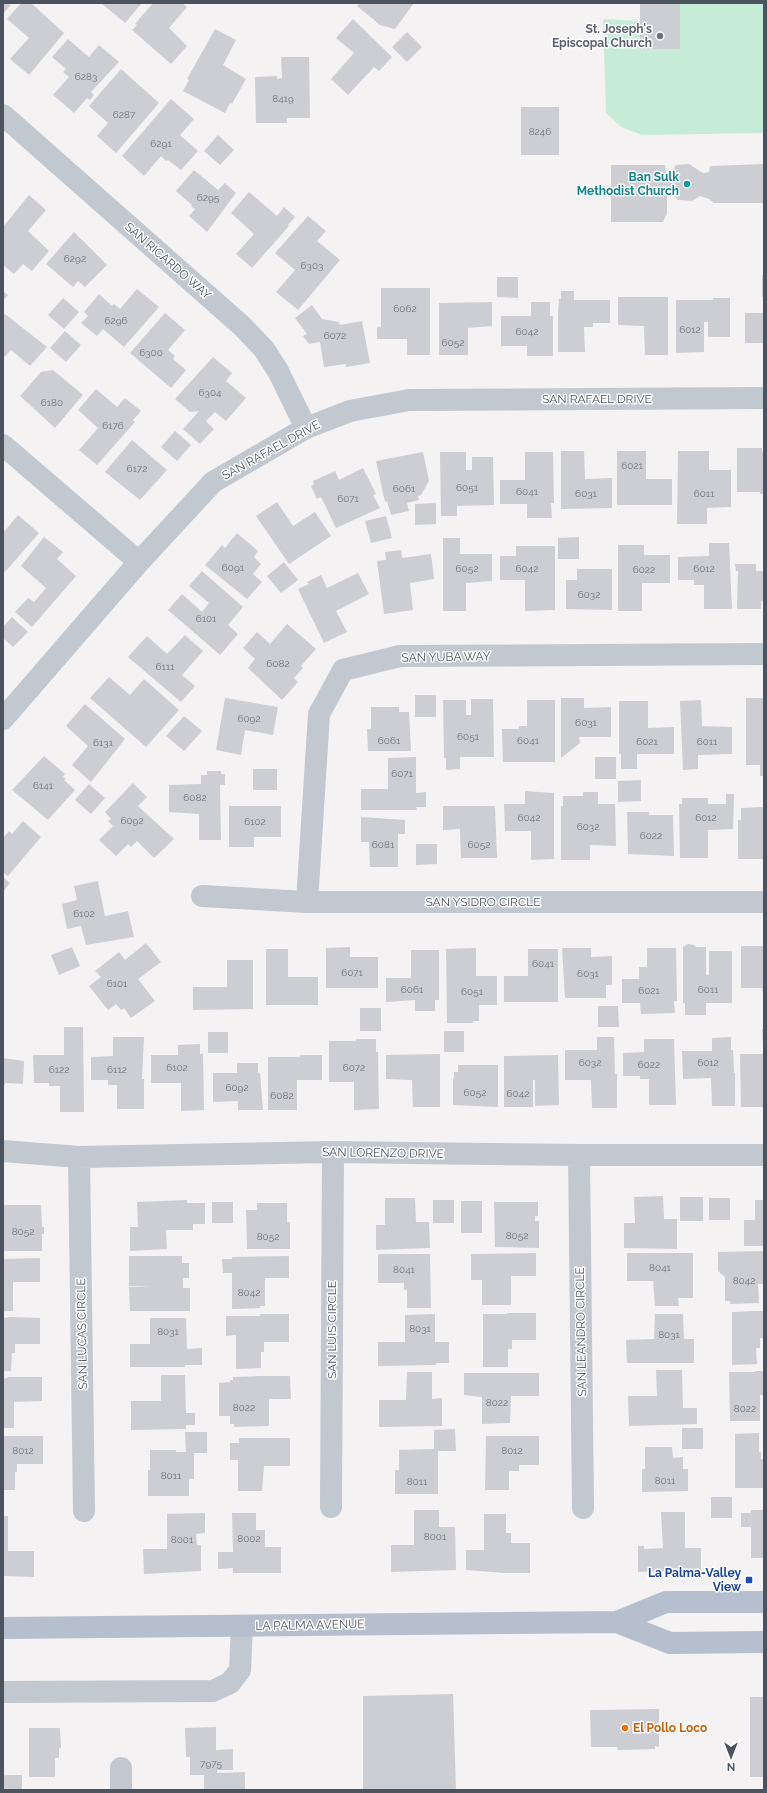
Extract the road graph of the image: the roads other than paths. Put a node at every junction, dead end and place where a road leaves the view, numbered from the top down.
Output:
1 (3, 115) edge
2 (764, 398) edge
3 (306, 428) junction
4 (3, 445) edge
5 (139, 562) junction
6 (764, 654) edge
7 (3, 719) edge
8 (202, 896) dead end
9 (308, 902) junction
10 (764, 902) edge
11 (3, 1152) edge
12 (333, 1152) junction
13 (579, 1155) junction
14 (764, 1155) edge
15 (79, 1157) junction
16 (331, 1507) dead end
17 (582, 1508) dead end
18 (84, 1511) dead end
19 (764, 1602) edge
20 (617, 1622) junction
21 (242, 1626) junction
22 (3, 1628) edge
23 (764, 1642) edge
24 (3, 1692) edge
25 (121, 1768) dead end
26 (121, 1790) edge

1 - 3 street, SAN RICARDO WAY
2 - 3 street, SAN RAFAEL DRIVE
3 - 5 street, SAN RAFAEL DRIVE
4 - 5 street
5 - 7 street, SAN RAFAEL DRIVE
6 - 9 street, SAN YUBA WAY
8 - 9 street, SAN YSIDRO CIRCLE
9 - 10 street, SAN YSIDRO CIRCLE
11 - 15 street, SAN LORENZO DRIVE
12 - 13 street, SAN LORENZO DRIVE
12 - 15 street, SAN LORENZO DRIVE
12 - 16 street, SAN LUIS CIRCLE
13 - 14 street, SAN LORENZO DRIVE
13 - 17 street, SAN LEANDRO CIRCLE
15 - 18 street, SAN LUCAS CIRCLE
19 - 20 main road, LA PALMA AVENUE
20 - 21 main road, LA PALMA AVENUE
20 - 23 main road, LA PALMA AVENUE
21 - 22 main road, LA PALMA AVENUE
21 - 24 street
25 - 26 street

